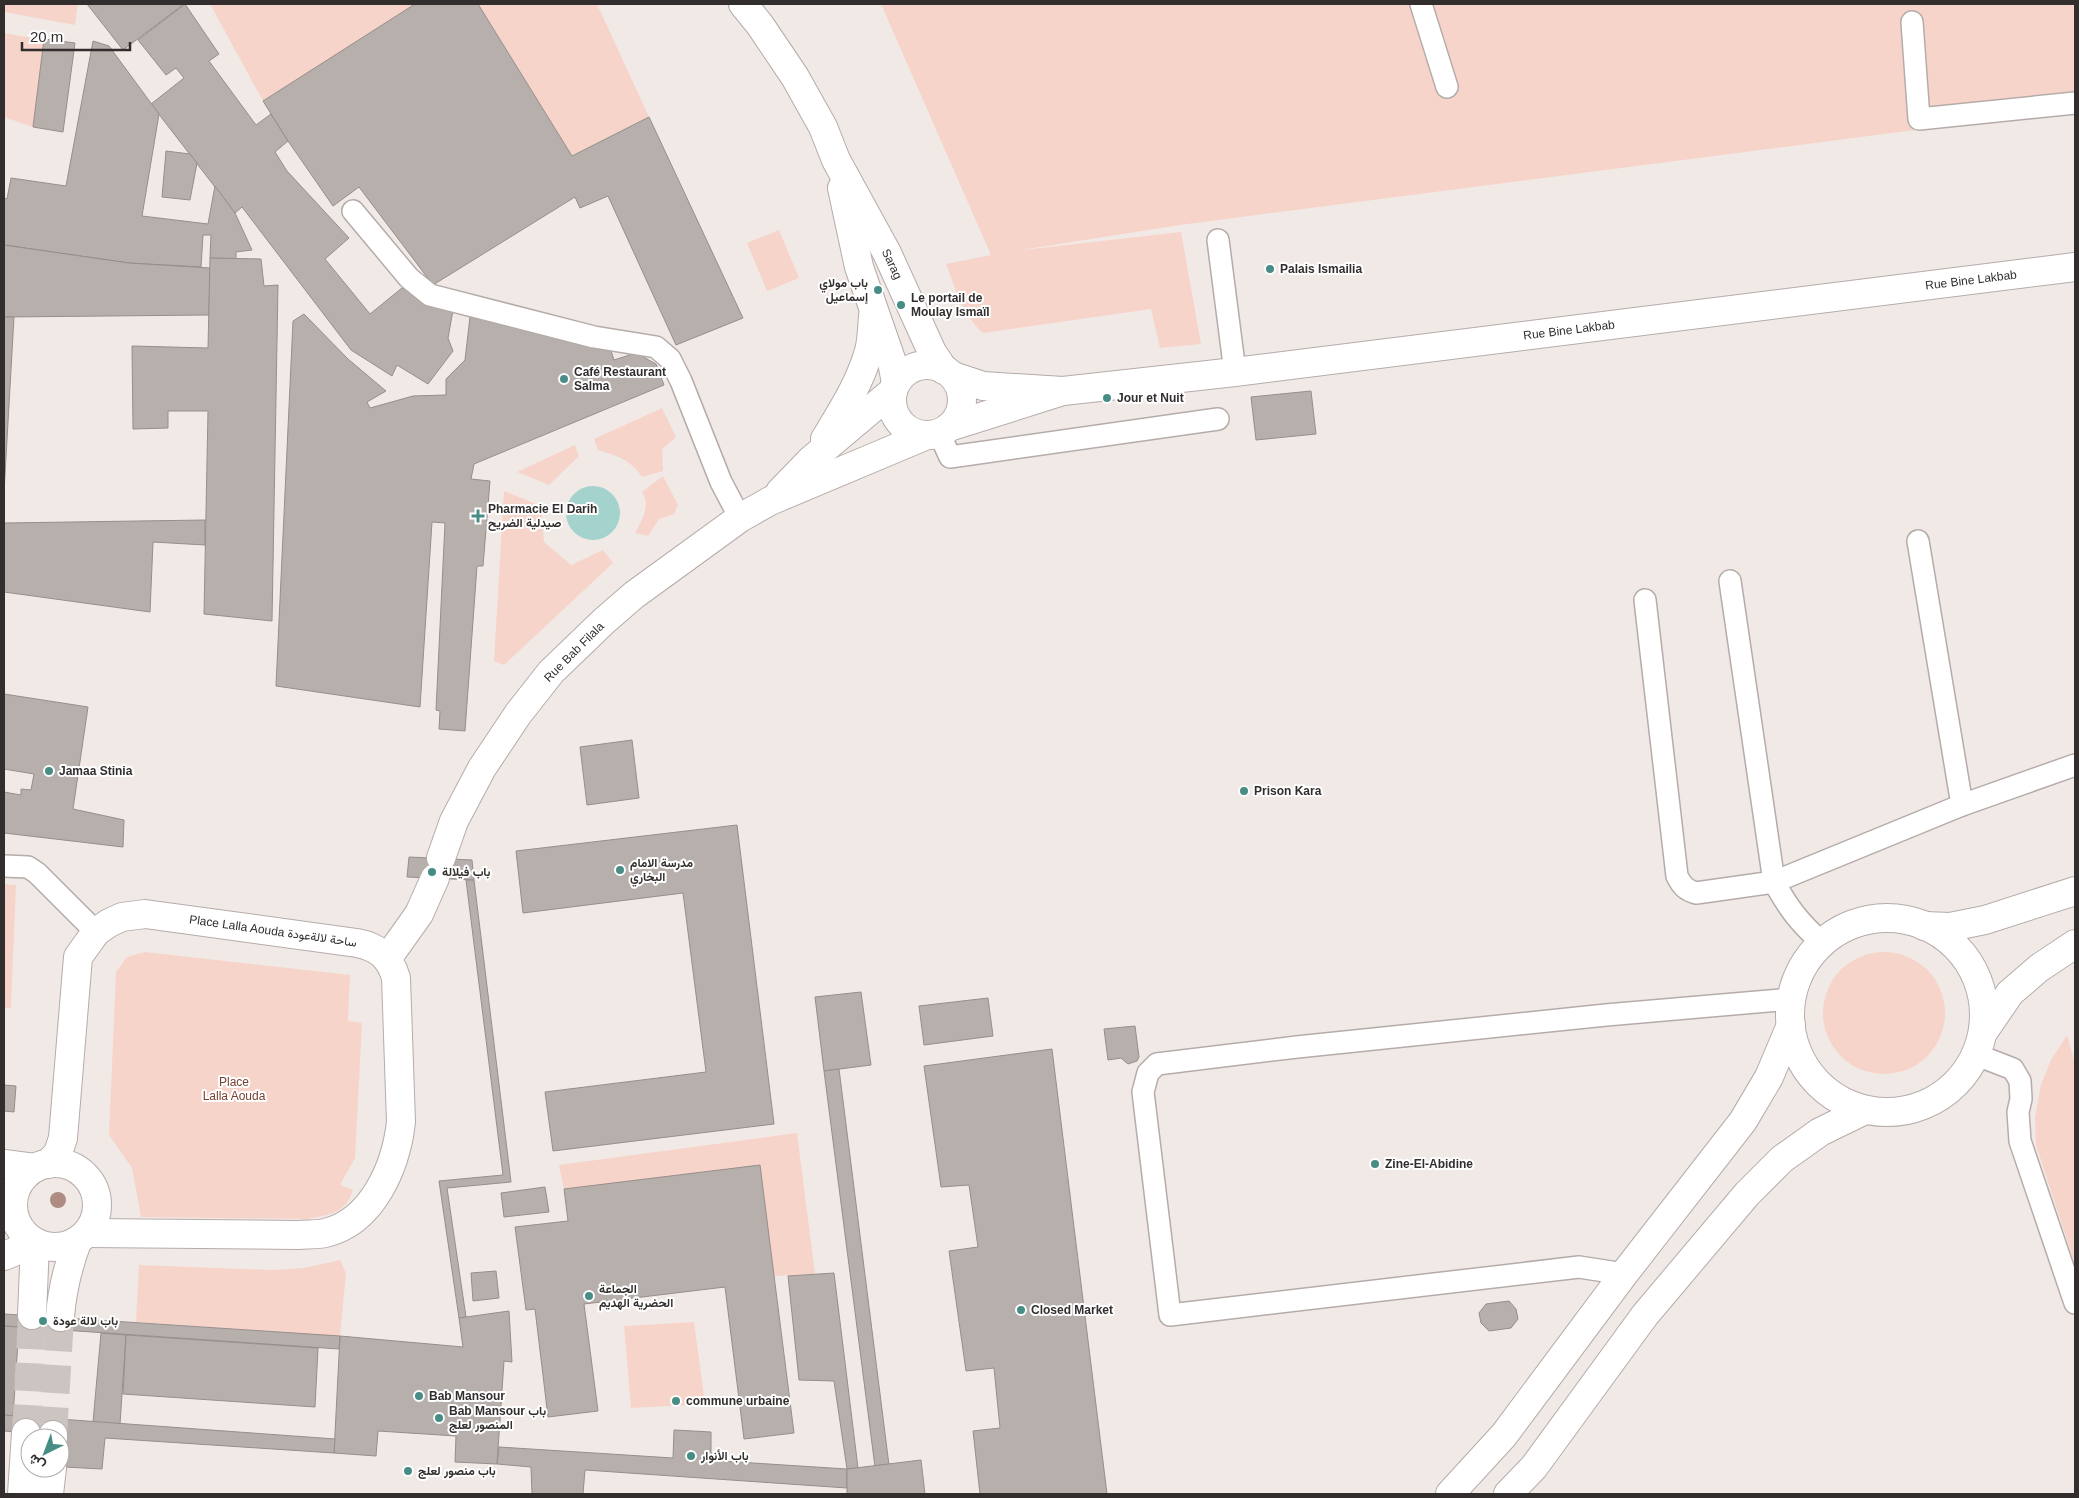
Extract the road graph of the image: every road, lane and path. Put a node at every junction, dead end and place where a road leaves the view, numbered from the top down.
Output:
1 (743, 4) edge
2 (1421, 4) edge
3 (1912, 22) dead end
4 (1447, 87) dead end
5 (2075, 102) edge
6 (836, 160) junction
7 (352, 211) dead end
8 (1218, 240) dead end
9 (2075, 267) edge
10 (874, 312) junction
11 (1235, 372) junction
12 (948, 373) junction
13 (895, 387) junction
14 (1063, 391) junction
15 (1218, 419) dead end
16 (939, 432) junction
17 (812, 460) junction
18 (770, 502) junction
19 (740, 518) junction
20 (1918, 540) dead end
21 (1730, 581) dead end
22 (1645, 600) dead end
23 (2075, 764) edge
24 (1962, 806) junction
25 (4, 866) edge
26 (1774, 882) junction
27 (2075, 891) edge
28 (1924, 926) junction
29 (96, 932) junction
30 (1822, 943) junction
31 (2075, 944) edge
32 (387, 959) junction
33 (1791, 1012) junction
34 (1980, 1043) junction
35 (1865, 1110) junction
36 (4, 1164) edge
37 (42, 1166) junction
38 (82, 1237) junction
39 (33, 1241) junction
40 (4, 1256) edge
41 (1624, 1274) junction
42 (2075, 1303) edge
43 (32, 1315) tunnel mouth
44 (60, 1317) tunnel mouth
45 (23, 1478) edge
46 (51, 1478) edge
47 (22, 1494) edge
48 (49, 1494) edge
49 (1450, 1494) edge
50 (1508, 1494) edge

1 - 6 street, Sarag
2 - 4 lane
3 - 5 lane
6 - 10 street, Sarag
6 - 12 street, Sarag
7 - 19 lane
8 - 11 lane
9 - 11 street, Rue Bine Lakbab
10 - 13 street, Sarag
10 - 17 street
11 - 14 street, Rue Bine Lakbab
12 - 13 street
12 - 14 street
12 - 16 street
13 - 16 street
13 - 17 street, Rue Bab Filala
14 - 16 street, Rue Bab Filala
15 - 16 lane
16 - 18 street, Rue Bab Filala
17 - 18 street, Rue Bab Filala
18 - 19 street, Rue Bab Filala
19 - 32 street, Rue Bab Filala
20 - 24 lane
21 - 26 lane
22 - 26 lane
23 - 24 lane
24 - 26 lane
25 - 29 lane
26 - 30 lane
27 - 28 street
28 - 30 street
28 - 34 street
29 - 32 street, Place Lalla Aouda ساحة لالةعودة
29 - 37 street, Place Lalla Aouda ساحة لالةعودة
30 - 33 street
31 - 34 street
32 - 38 street
33 - 35 street
33 - 41 street
33 - 41 lane
34 - 35 street
34 - 42 lane
35 - 50 street
36 - 37 street
37 - 38 street
37 - 39 street
38 - 39 street
38 - 44 street
39 - 40 street
39 - 43 street
41 - 49 street
45 - 47 street
46 - 48 street

